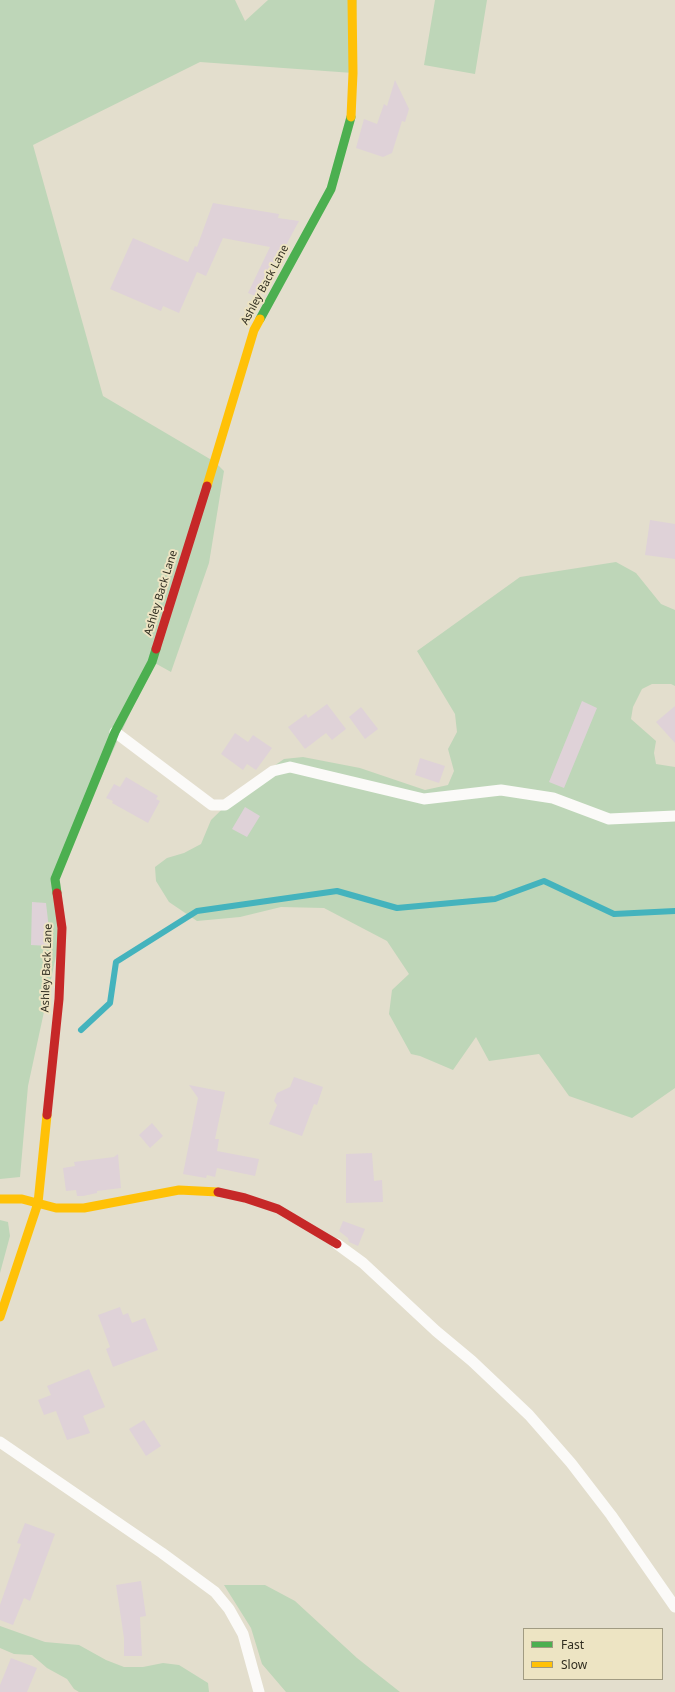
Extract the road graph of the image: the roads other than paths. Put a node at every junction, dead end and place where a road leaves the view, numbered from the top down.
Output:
1 (352, 0) edge
2 (115, 732) junction
3 (675, 816) edge
4 (0, 1199) edge
5 (38, 1203) junction
6 (337, 1244) joint
7 (0, 1317) edge
8 (0, 1442) edge
9 (675, 1607) edge
10 (259, 1692) edge

1 - 2 street, Ashley Back Lane
2 - 3 lane
2 - 5 street, Ashley Back Lane
4 - 5 street
5 - 6 street
5 - 7 street, Ashley Back Lane
6 - 9 lane
8 - 10 lane

